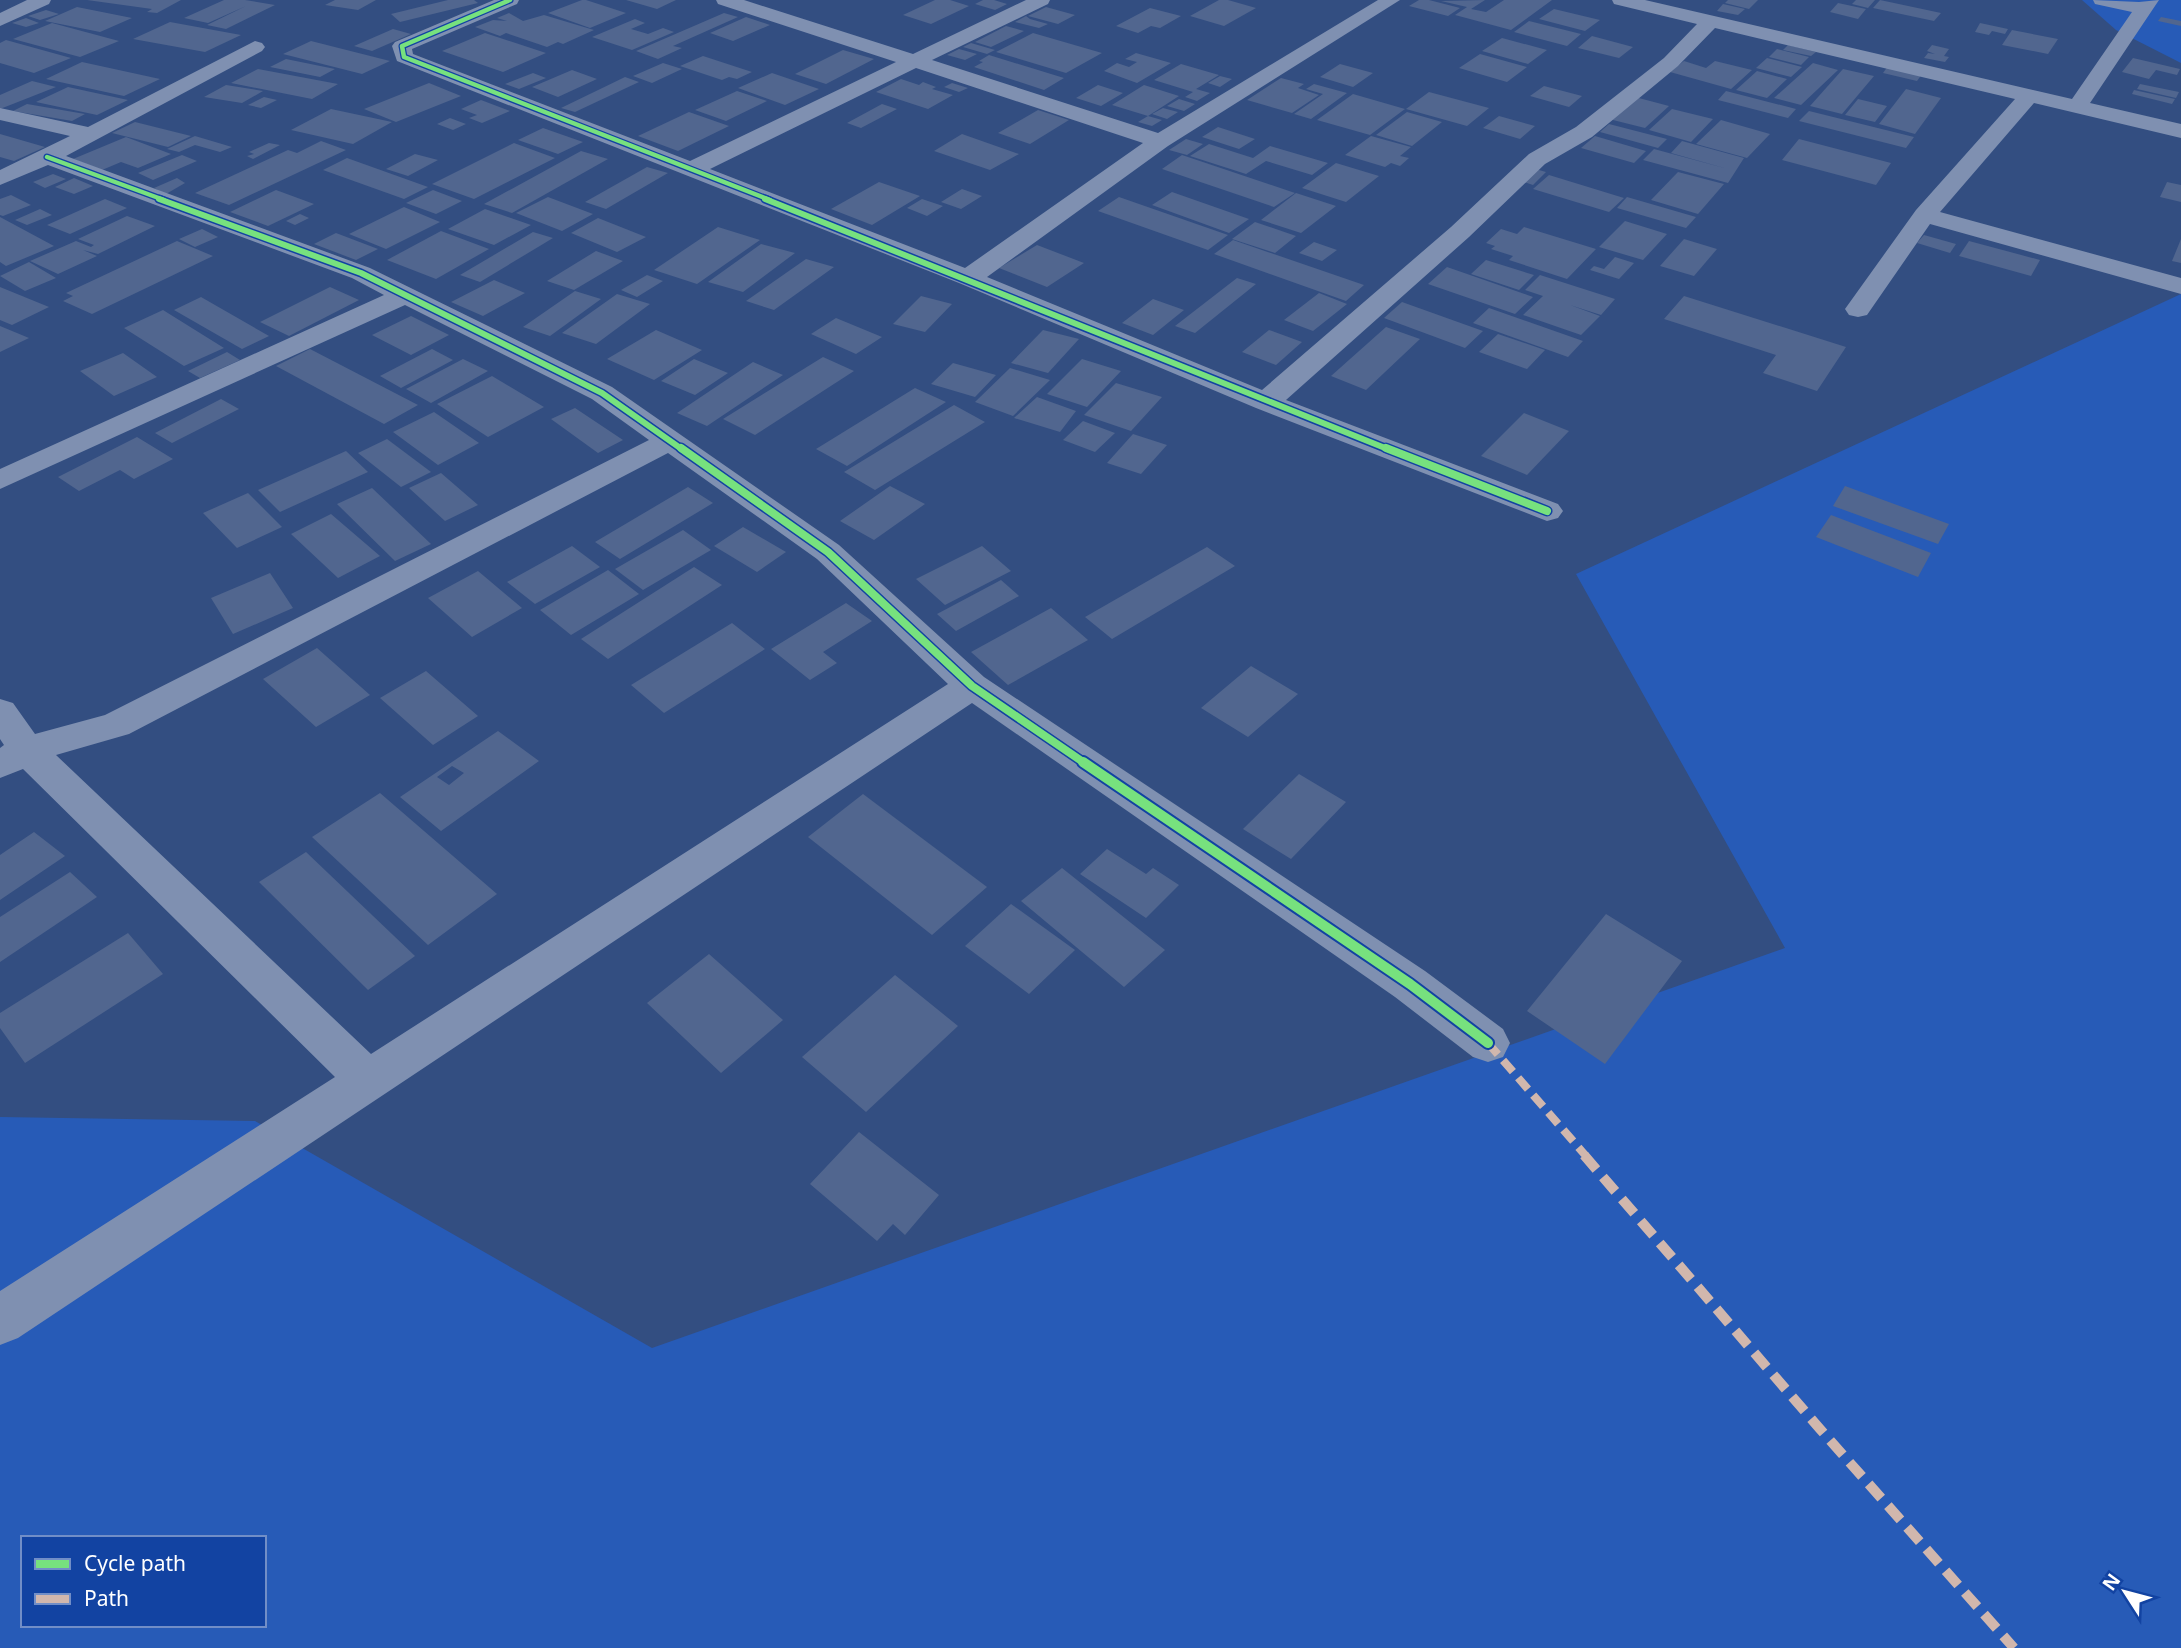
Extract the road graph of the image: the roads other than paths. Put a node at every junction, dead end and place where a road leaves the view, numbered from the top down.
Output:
1 (42, 0) edge
2 (510, 0) edge
3 (725, 0) edge
4 (1041, 0) edge
5 (1391, 0) edge
6 (1621, 0) edge
7 (2102, 0) edge
8 (0, 1) edge
9 (2147, 5) edge
10 (21, 10) junction
11 (0, 20) edge
12 (1712, 21) junction
13 (255, 47) dead end
14 (917, 60) junction
15 (2030, 95) junction
16 (2077, 107) junction
17 (0, 114) edge
18 (2181, 131) edge
19 (87, 133) junction
20 (1160, 141) junction
21 (47, 157) junction
22 (690, 170) junction
23 (0, 178) edge
24 (1924, 215) junction
25 (968, 278) junction
26 (2181, 286) edge
27 (405, 295) junction
28 (1858, 309) dead end
29 (1266, 402) junction
30 (670, 441) junction
31 (0, 480) edge
32 (1546, 512) dead end
33 (972, 686) junction
34 (0, 712) edge
35 (13, 757) edge
36 (1488, 1043) dead end
37 (368, 1080) junction
38 (0, 1320) edge

1 - 10 street
2 - 22 street
3 - 14 street
4 - 14 street
5 - 20 street
6 - 12 street
7 - 9 street
8 - 10 street
9 - 16 street
10 - 11 street
12 - 15 street
12 - 29 street
13 - 19 street
14 - 20 street
14 - 22 street
15 - 16 street
15 - 24 street
16 - 18 street
17 - 19 street
19 - 21 street
20 - 25 street
21 - 23 street
21 - 27 street
22 - 25 street
24 - 26 street
24 - 28 street
25 - 29 street
27 - 30 street
27 - 31 street
29 - 32 street
30 - 33 street
30 - 35 street
33 - 36 street
33 - 37 street
34 - 35 street
35 - 37 street
37 - 38 street

